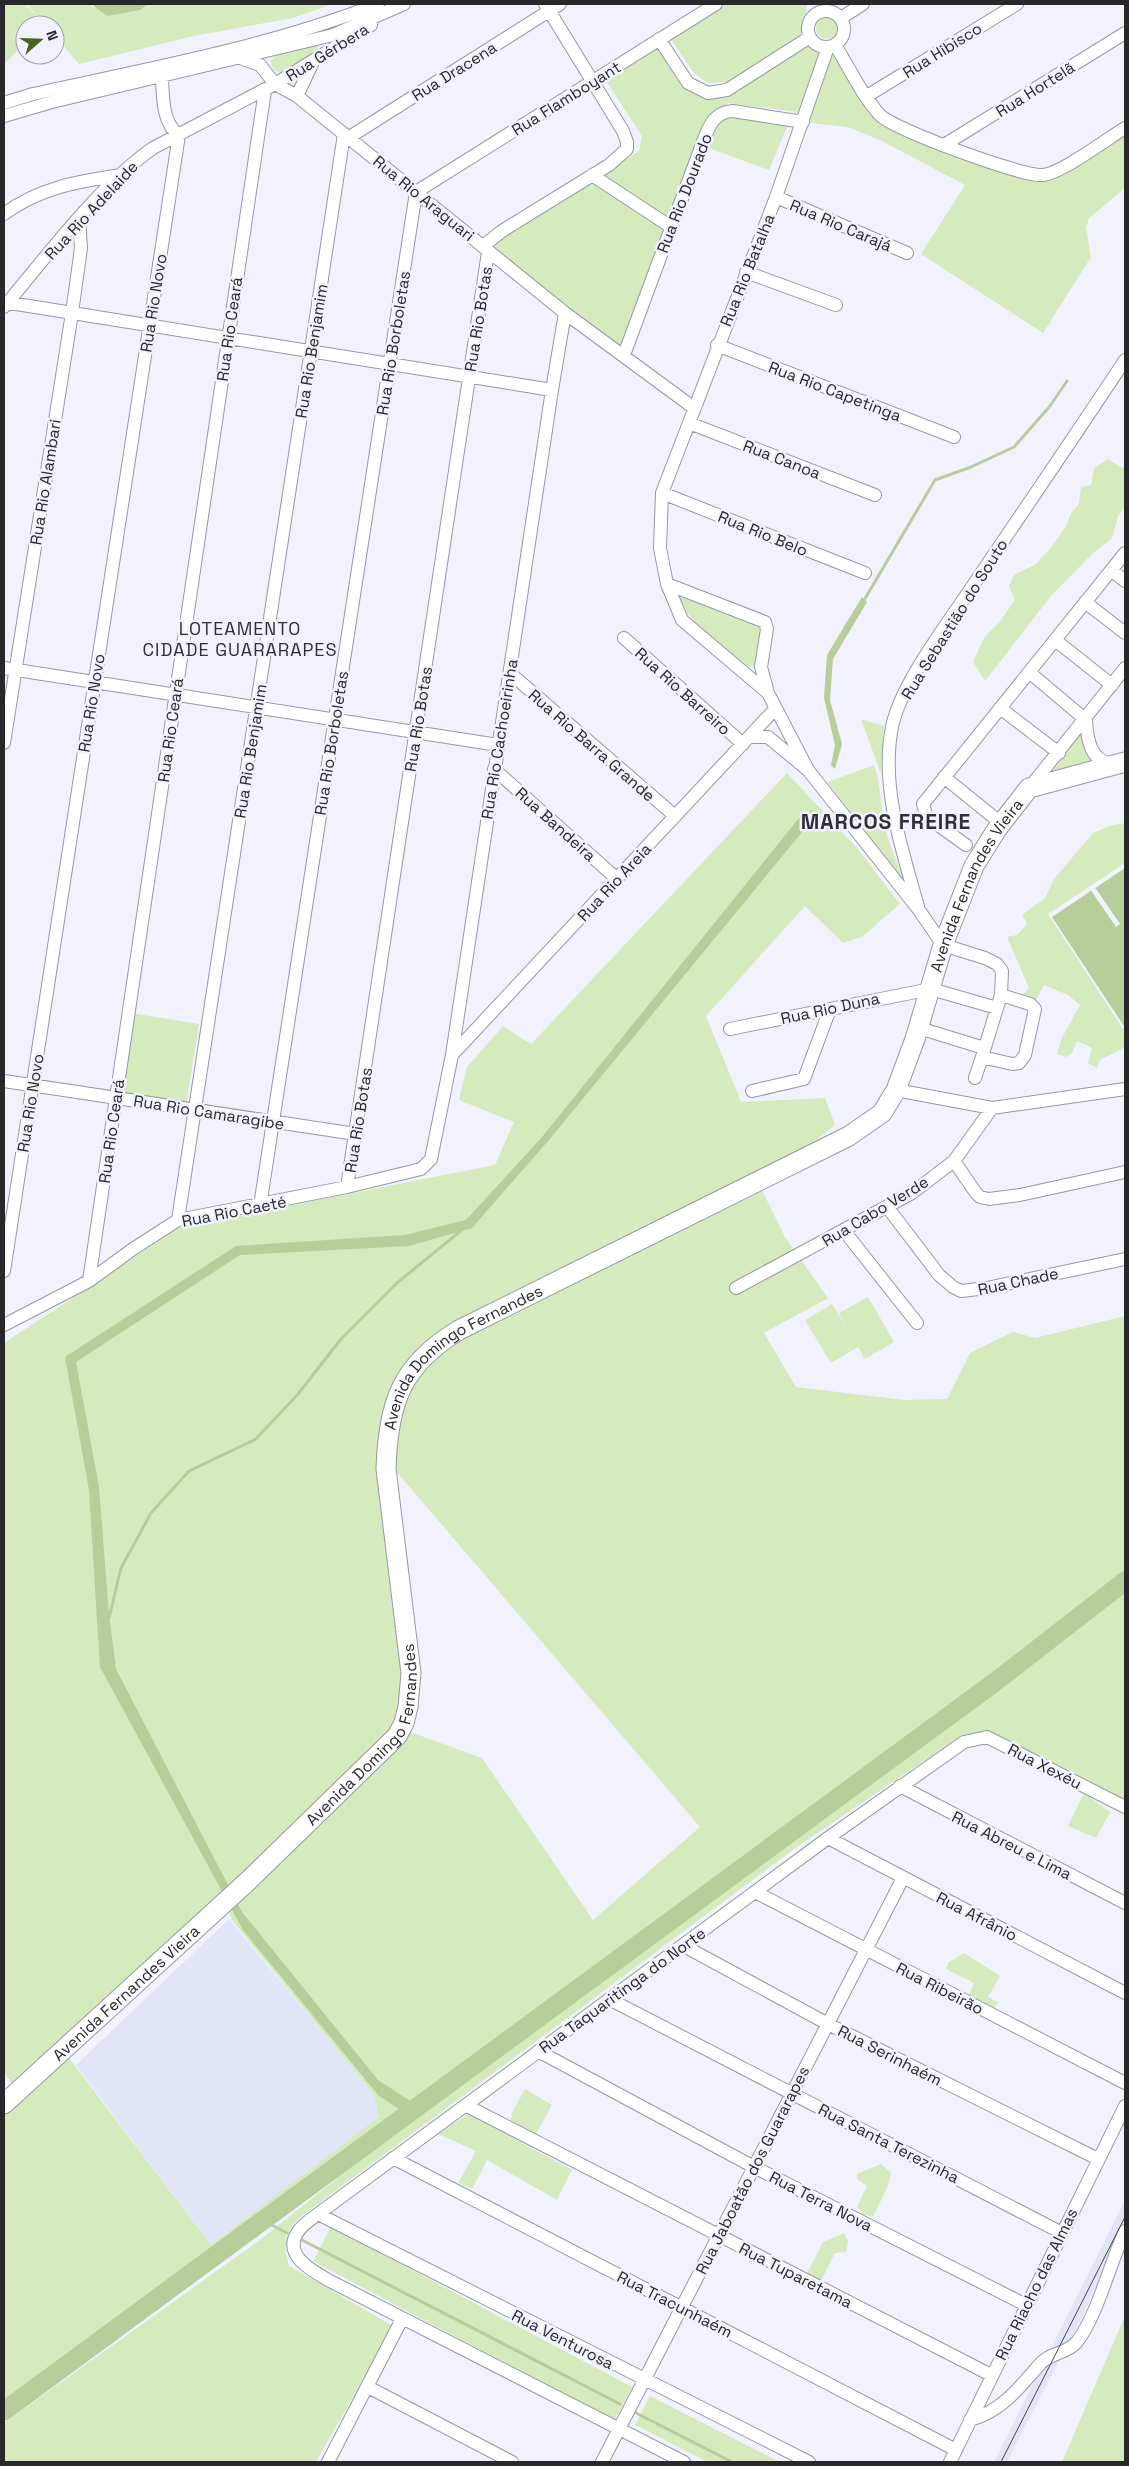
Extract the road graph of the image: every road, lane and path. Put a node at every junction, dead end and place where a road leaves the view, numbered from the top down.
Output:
1 (378, 4) edge
2 (404, 4) edge
3 (560, 4) edge
4 (716, 4) edge
5 (864, 4) edge
6 (1017, 4) edge
7 (547, 7) edge
8 (820, 7) edge
9 (841, 18) junction
10 (1125, 33) edge
11 (810, 37) junction
12 (659, 40) junction
13 (832, 46) junction
14 (242, 58) junction
15 (313, 62) junction
16 (162, 77) junction
17 (592, 81) junction
18 (270, 87) junction
19 (297, 96) junction
20 (867, 96) junction
21 (4, 103) edge
22 (4, 116) edge
23 (803, 122) junction
24 (1125, 128) edge
25 (179, 135) junction
26 (346, 136) junction
27 (944, 146) junction
28 (121, 175) junction
29 (592, 175) junction
30 (416, 192) junction
31 (776, 197) junction
32 (4, 214) edge
33 (79, 219) junction
34 (671, 227) junction
35 (485, 249) junction
36 (907, 253) dead end
37 (746, 272) junction
38 (5, 304) edge
39 (836, 305) dead end
40 (72, 313) junction
41 (565, 313) junction
42 (150, 325) junction
43 (228, 338) junction
44 (717, 345) junction
45 (310, 351) junction
46 (624, 355) junction
47 (1125, 360) edge
48 (389, 364) junction
49 (469, 376) junction
50 (552, 390) junction
51 (694, 408) junction
52 (689, 423) junction
53 (954, 438) dead end
54 (662, 493) junction
55 (875, 495) dead end
56 (1125, 553) edge
57 (1111, 570) junction
58 (865, 574) dead end
59 (1125, 581) edge
60 (667, 584) junction
61 (1085, 602) junction
62 (1125, 633) edge
63 (624, 638) dead end
64 (1055, 640) junction
65 (10, 668) edge
66 (1125, 668) edge
67 (1029, 672) junction
68 (510, 674) junction
69 (95, 682) junction
70 (1112, 685) junction
71 (768, 693) junction
72 (176, 694) junction
73 (256, 707) junction
74 (776, 708) junction
75 (1000, 708) junction
76 (335, 720) junction
77 (1086, 720) junction
78 (416, 732) junction
79 (746, 741) junction
80 (4, 743) edge
81 (498, 745) junction
82 (1059, 753) junction
83 (1119, 763) edge
84 (494, 769) junction
85 (808, 770) junction
86 (944, 777) junction
87 (1029, 788) junction
88 (675, 816) junction
89 (1002, 824) junction
90 (966, 845) dead end
91 (617, 879) junction
92 (919, 910) junction
93 (943, 945) junction
94 (931, 989) junction
95 (1001, 995) junction
96 (997, 1008) junction
97 (830, 1009) junction
98 (919, 1028) junction
99 (730, 1029) dead end
100 (983, 1052) junction
101 (452, 1055) junction
102 (976, 1078) dead end
103 (4, 1081) edge
104 (32, 1086) junction
105 (1125, 1089) edge
106 (896, 1090) junction
107 (752, 1091) dead end
108 (116, 1098) junction
109 (992, 1108) junction
110 (195, 1110) junction
111 (273, 1122) junction
112 (356, 1134) junction
113 (954, 1161) junction
114 (428, 1164) joint
115 (1125, 1172) edge
116 (348, 1187) junction
117 (260, 1206) junction
118 (888, 1208) junction
119 (178, 1220) junction
120 (845, 1232) junction
121 (1125, 1258) edge
122 (4, 1271) edge
123 (89, 1281) junction
124 (736, 1288) dead end
125 (917, 1323) dead end
126 (4, 1325) edge
127 (964, 1742) joint
128 (900, 1786) junction
129 (1125, 1807) edge
130 (828, 1838) junction
131 (903, 1878) junction
132 (248, 1881) joint
133 (755, 1892) junction
134 (1125, 1903) edge
135 (684, 1946) junction
136 (866, 1950) junction
137 (1125, 1993) edge
138 (609, 1999) junction
139 (828, 2024) junction
140 (538, 2051) junction
141 (1125, 2083) edge
142 (792, 2093) junction
143 (4, 2104) edge
144 (467, 2106) junction
145 (1125, 2106) edge
146 (393, 2158) junction
147 (1098, 2159) junction
148 (754, 2167) junction
149 (318, 2214) junction
150 (1125, 2231) edge
151 (1062, 2233) junction
152 (718, 2236) junction
153 (1026, 2305) junction
154 (682, 2308) junction
155 (402, 2319) junction
156 (991, 2375) junction
157 (644, 2380) junction
158 (368, 2387) junction
159 (970, 2420) junction
160 (619, 2429) junction
161 (956, 2450) junction
162 (331, 2461) edge
163 (512, 2462) edge
164 (602, 2462) edge
165 (684, 2462) edge
166 (809, 2462) edge
167 (950, 2462) edge

1 - 21 street
2 - 14 street
2 - 15 street, Rua Gérbera
3 - 7 street, Rua Dracena
4 - 12 street, Rua Flamboyant
5 - 9 street
6 - 20 street, Rua Hibisco
7 - 17 street
7 - 26 street, Rua Dracena
8 - 9 street
8 - 11 street
9 - 13 street
10 - 27 street, Rua Hortelã
11 - 12 street
11 - 13 street
12 - 17 street, Rua Flamboyant
13 - 20 street
13 - 23 street, Rua Rio Batalha
14 - 16 street
14 - 18 street
15 - 18 street, Rua Gérbera
15 - 19 street
16 - 22 street
16 - 25 street
17 - 29 street
17 - 30 street, Rua Flamboyant
18 - 19 street
18 - 25 street, Rua Rio Adelaide
18 - 43 street, Rua Rio Ceará
19 - 26 street, Rua Rio Araguari
20 - 27 street
23 - 31 street, Rua Rio Batalha
23 - 34 street, Rua Rio Dourado
24 - 27 street
25 - 28 street, Rua Rio Adelaide
25 - 42 street, Rua Rio Novo
26 - 30 street, Rua Rio Araguari
26 - 45 street, Rua Rio Benjamim
28 - 32 street
28 - 33 street, Rua Rio Adelaide
29 - 34 street
29 - 35 street
30 - 35 street, Rua Rio Araguari
30 - 48 street, Rua Rio Borboletas
31 - 36 street, Rua Rio Carajá
31 - 37 street, Rua Rio Batalha
33 - 38 street, Rua Rio Adelaide
33 - 40 street, Rua Rio Alambari
34 - 46 street, Rua Rio Dourado
35 - 41 street, Rua Rio Araguari
35 - 49 street, Rua Rio Botas
37 - 39 street
37 - 44 street, Rua Rio Batalha
38 - 40 street
40 - 42 street
40 - 65 street, Rua Rio Alambari
41 - 46 street, Rua Rio Araguari
41 - 50 street, Rua Rio Cachoeirinha
42 - 43 street
42 - 69 street, Rua Rio Novo
43 - 45 street
43 - 72 street, Rua Rio Ceará
44 - 51 street, Rua Rio Batalha
44 - 53 street, Rua Rio Capetinga
45 - 48 street
45 - 73 street, Rua Rio Benjamim
46 - 51 street, Rua Rio Araguari
47 - 92 street, Rua Sebastião do Souto
48 - 49 street
48 - 76 street, Rua Rio Borboletas
49 - 50 street
49 - 78 street, Rua Rio Botas
50 - 68 street, Rua Rio Cachoeirinha
51 - 52 street, Rua Rio Batalha
52 - 54 street, Rua Rio Batalha
52 - 55 street, Rua Canoa
54 - 58 street, Rua Rio Belo
54 - 60 street, Rua Rio Batalha
56 - 57 street
57 - 59 street
57 - 61 street
60 - 71 street, Rua Rio Batalha
60 - 71 street
61 - 62 street
61 - 64 street
63 - 79 street, Rua Rio Barreiro
64 - 67 street
64 - 70 street
65 - 69 street
65 - 80 street, Rua Rio Alambari
66 - 70 street
67 - 75 street
67 - 77 street
68 - 81 street, Rua Rio Cachoeirinha
68 - 88 street, Rua Rio Barra Grande
69 - 72 street
69 - 104 street, Rua Rio Novo
70 - 77 street
71 - 74 street
72 - 73 street
72 - 108 street, Rua Rio Ceará
73 - 76 street
73 - 110 street, Rua Rio Benjamim
74 - 79 street, Rua Rio Areia
74 - 85 street
75 - 82 street
75 - 86 street
76 - 78 street
76 - 111 street, Rua Rio Borboletas
77 - 82 street
77 - 83 street
78 - 81 street
78 - 112 street, Rua Rio Botas
79 - 85 street
79 - 88 street, Rua Rio Areia
81 - 84 street, Rua Rio Cachoeirinha
82 - 87 street
83 - 87 main road
84 - 91 street, Rua Bandeira
84 - 101 street, Rua Rio Cachoeirinha
85 - 92 street
86 - 89 street
86 - 90 street
87 - 89 main road, Avenida Fernandes Vieira
88 - 91 street, Rua Rio Areia
89 - 93 main road, Avenida Fernandes Vieira
91 - 101 street, Rua Rio Areia
92 - 93 street
93 - 94 main road, Avenida Fernandes Vieira
93 - 95 street
94 - 96 street
94 - 97 street, Rua Rio Duna
94 - 98 main road, Avenida Domingo Fernandes
95 - 96 street
95 - 100 street
96 - 100 street
97 - 99 street, Rua Rio Duna
97 - 107 street
98 - 100 street
98 - 106 main road, Avenida Domingo Fernandes
100 - 102 street
101 - 114 street, Rua Rio Cachoeirinha
103 - 104 street, Rua Rio Camaragibe
104 - 108 street, Rua Rio Camaragibe
104 - 122 street, Rua Rio Novo
105 - 109 street
106 - 109 street
106 - 132 main road, Avenida Domingo Fernandes
108 - 110 street, Rua Rio Camaragibe
108 - 123 street, Rua Rio Ceará
109 - 113 street, Rua Cabo Verde
110 - 111 street, Rua Rio Camaragibe
110 - 119 street, Rua Rio Benjamim
111 - 112 street, Rua Rio Camaragibe
111 - 117 street, Rua Rio Borboletas
112 - 116 street, Rua Rio Botas
113 - 115 street
113 - 118 street, Rua Cabo Verde
114 - 116 street, Rua Rio Caeté
116 - 117 street, Rua Rio Caeté
117 - 119 street, Rua Rio Caeté
118 - 120 street, Rua Cabo Verde
118 - 121 street, Rua Chade
119 - 123 street, Rua Rio Caeté
120 - 124 street, Rua Cabo Verde
120 - 125 street
123 - 126 street, Rua Rio Caeté
127 - 128 street, Rua Taquaritinga do Norte
127 - 129 street, Rua Xexéu
128 - 130 street, Rua Taquaritinga do Norte
128 - 134 street, Rua Abreu e Lima
130 - 131 street, Rua Afrânio
130 - 133 street, Rua Taquaritinga do Norte
131 - 136 street, Rua Jaboatão dos Guararapes
131 - 137 street, Rua Afrânio
132 - 143 main road, Avenida Fernandes Vieira
133 - 135 street, Rua Taquaritinga do Norte
133 - 136 street, Rua Ribeirão
135 - 138 street, Rua Taquaritinga do Norte
135 - 139 street, Rua Serinhaém
136 - 139 street, Rua Jaboatão dos Guararapes
136 - 141 street, Rua Ribeirão
138 - 140 street, Rua Taquaritinga do Norte
138 - 142 street, Rua Santa Terezinha
139 - 142 street, Rua Jaboatão dos Guararapes
139 - 147 street, Rua Serinhaém
140 - 144 street, Rua Taquaritinga do Norte
140 - 148 street, Rua Terra Nova
142 - 148 street, Rua Jaboatão dos Guararapes
142 - 151 street, Rua Santa Terezinha
144 - 146 street, Rua Taquaritinga do Norte
144 - 152 street, Rua Tuparetama
145 - 147 street, Rua Riacho das Almas
146 - 149 street, Rua Taquaritinga do Norte
146 - 154 street, Rua Tracunhaém
147 - 151 street, Rua Riacho das Almas
148 - 152 street, Rua Jaboatão dos Guararapes
148 - 153 street, Rua Terra Nova
149 - 155 street, Rua Taquaritinga do Norte
149 - 157 street, Rua Venturosa
150 - 159 street
151 - 153 street, Rua Riacho das Almas
152 - 154 street, Rua Jaboatão dos Guararapes
152 - 156 street, Rua Tuparetama
153 - 156 street, Rua Riacho das Almas
154 - 157 street, Rua Jaboatão dos Guararapes
154 - 161 street, Rua Tracunhaém
155 - 158 street
155 - 160 street
156 - 159 street, Rua Riacho das Almas
157 - 160 street, Rua Jaboatão dos Guararapes
157 - 166 street, Rua Venturosa
158 - 162 street
158 - 163 street
159 - 161 street, Rua Riacho das Almas
160 - 164 street, Rua Jaboatão dos Guararapes
160 - 165 street
161 - 167 street, Rua Riacho das Almas

